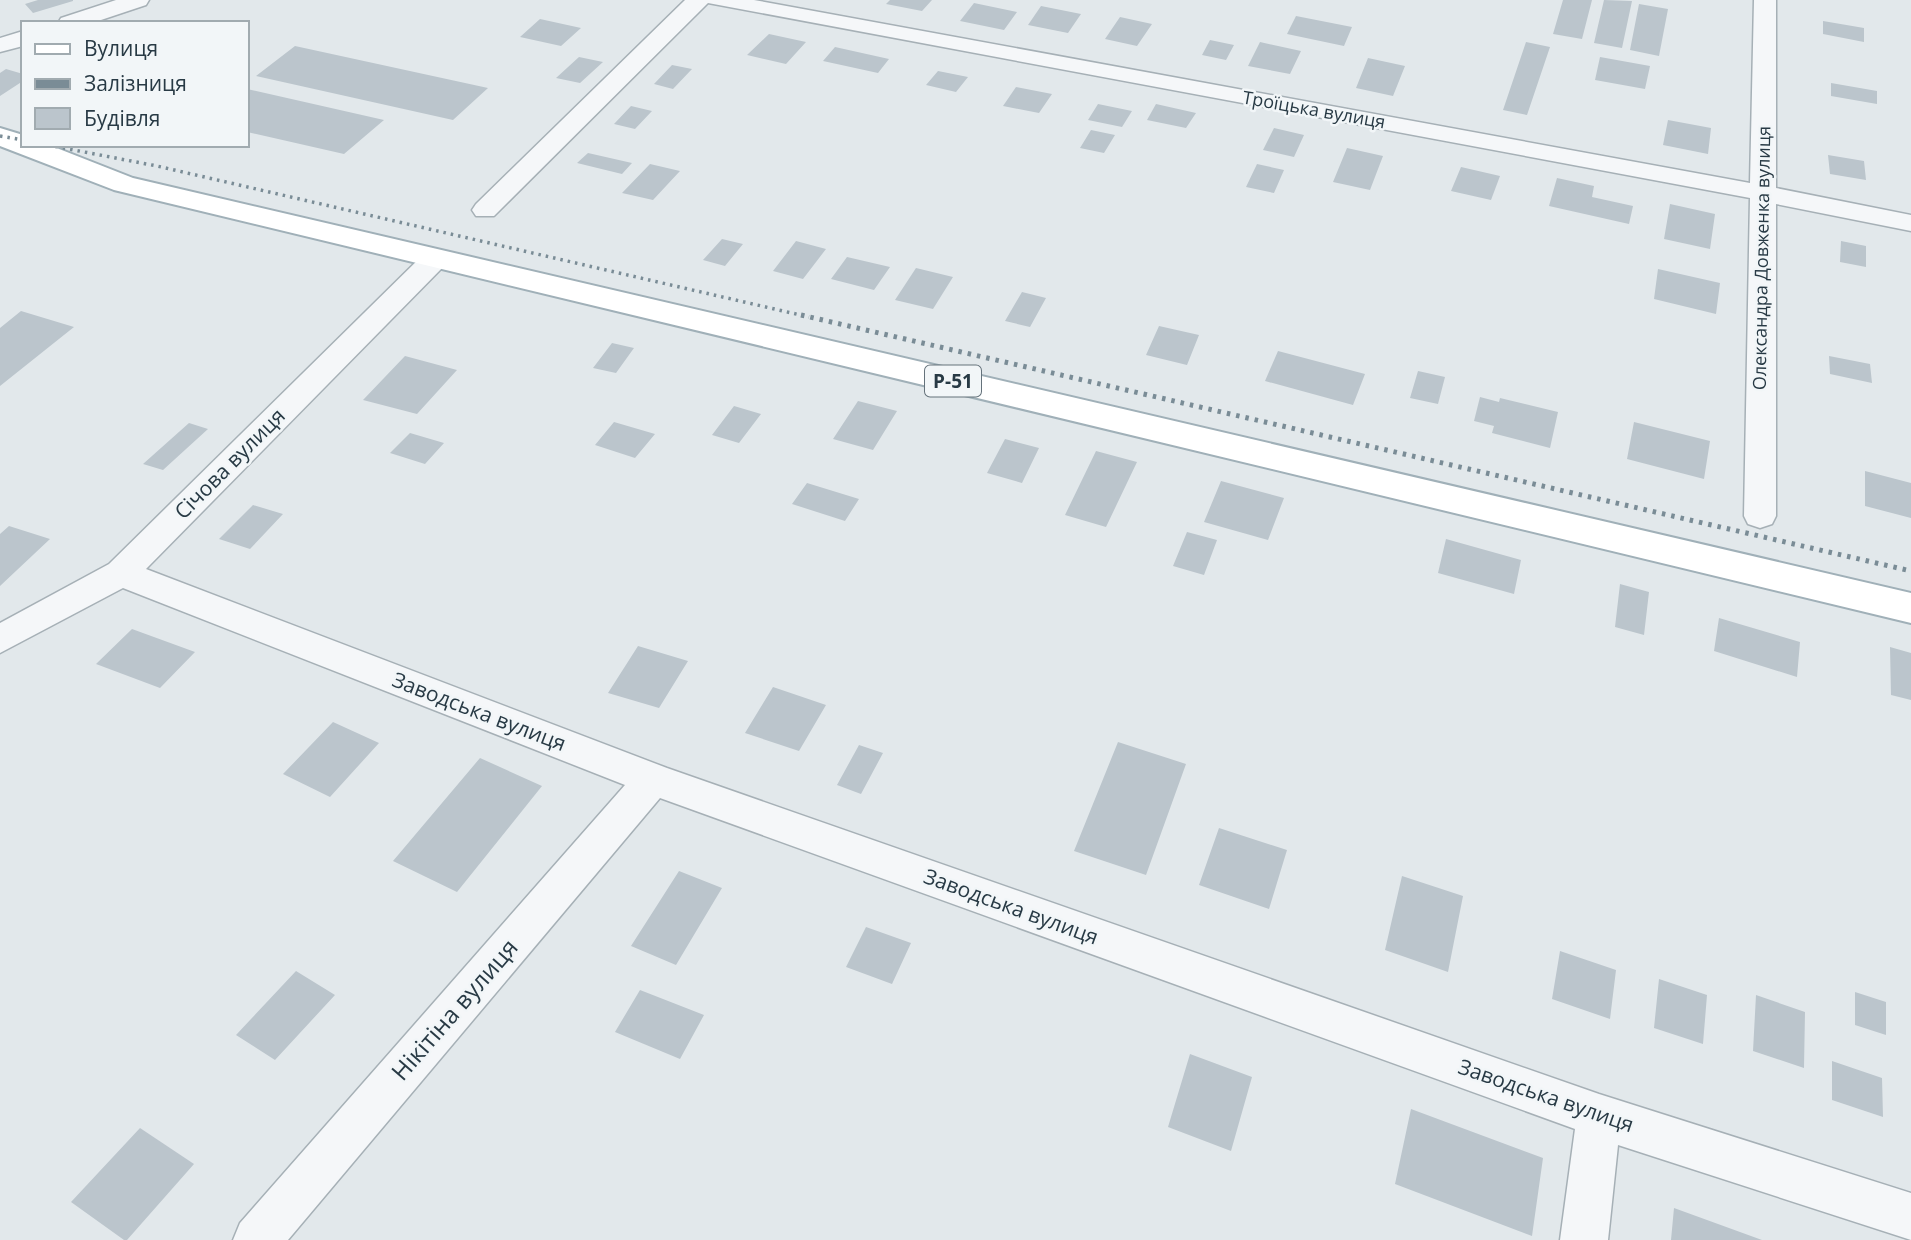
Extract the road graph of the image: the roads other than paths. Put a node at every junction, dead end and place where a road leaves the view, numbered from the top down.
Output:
1 (138, 0) edge
2 (698, 0) edge
3 (717, 0) edge
4 (1765, 0) edge
5 (75, 21) edge
6 (21, 39) edge
7 (0, 45) edge
8 (0, 136) edge
9 (21, 144) edge
10 (28, 147) edge
11 (1763, 193) junction
12 (485, 210) dead end
13 (1911, 223) edge
14 (436, 258) junction
15 (1760, 516) dead end
16 (121, 573) junction
17 (1911, 608) edge
18 (0, 639) edge
19 (653, 779) junction
20 (1600, 1116) junction
21 (1911, 1217) edge
22 (257, 1240) edge
23 (1584, 1240) edge

1 - 5 street
2 - 12 street
3 - 11 street, Троїцька вулиця
4 - 11 street, Олександра Довженка вулиця
6 - 7 street
8 - 9 main road, Р-51
10 - 14 main road, Р-51
11 - 13 street, Троїцька вулиця
11 - 15 street, Олександра Довженка вулиця
14 - 16 street, Січова вулиця
14 - 17 main road, Р-51
16 - 18 street, Січова вулиця
16 - 19 street, Заводська вулиця
19 - 20 street, Заводська вулиця
19 - 22 street, Нікітіна вулиця
20 - 21 street, Заводська вулиця
20 - 23 street

